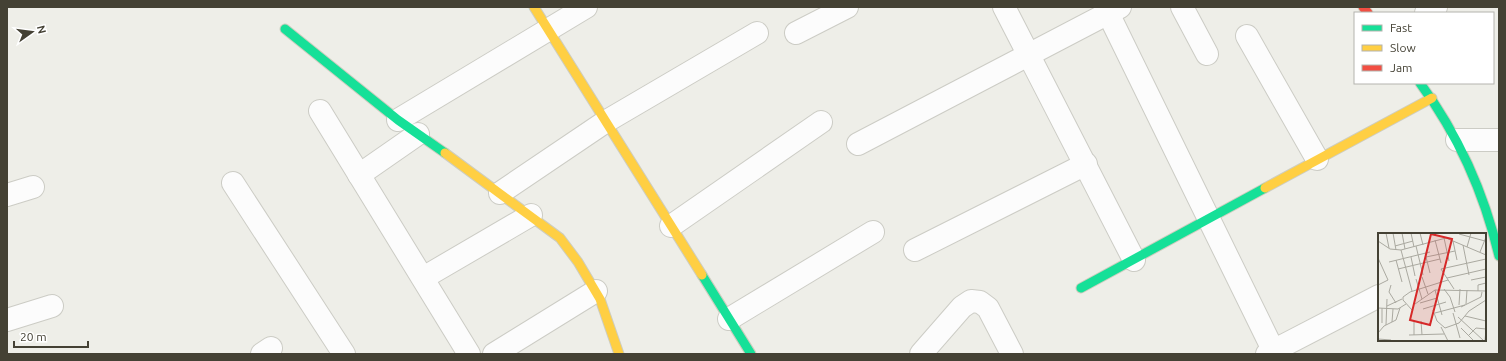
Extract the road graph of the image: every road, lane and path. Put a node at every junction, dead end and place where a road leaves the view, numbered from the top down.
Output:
1 (534, 7) edge
2 (586, 7) edge
3 (1004, 7) edge
4 (1182, 7) edge
5 (842, 8) edge
6 (1114, 10) edge
7 (285, 29) dead end
8 (548, 30) junction
9 (757, 33) dead end
10 (796, 33) dead end
11 (1247, 36) dead end
12 (1029, 54) junction
13 (1207, 54) dead end
14 (1421, 84) edge
15 (1432, 98) junction
16 (320, 111) dead end
17 (398, 120) junction
18 (606, 122) junction
19 (821, 122) dead end
20 (418, 134) junction
21 (1458, 140) junction
22 (1499, 140) edge
23 (858, 144) dead end
24 (1317, 159) junction
25 (1086, 164) junction
26 (359, 175) junction
27 (232, 183) dead end
28 (34, 187) dead end
29 (500, 193) junction
30 (7, 196) edge
31 (531, 215) junction
32 (1208, 218) junction
33 (671, 226) junction
34 (873, 232) dead end
35 (1490, 238) edge
36 (915, 250) dead end
37 (1499, 256) edge
38 (1134, 260) junction
39 (423, 278) junction
40 (1081, 288) dead end
41 (596, 292) junction
42 (1378, 297) edge
43 (52, 306) dead end
44 (729, 319) junction
45 (7, 320) edge
46 (1272, 353) edge
47 (344, 354) edge
48 (469, 354) edge
49 (494, 354) edge
50 (619, 354) edge
51 (751, 354) edge
52 (921, 354) edge
53 (1012, 354) edge

1 - 8 street
2 - 8 street
3 - 12 street
4 - 13 street
5 - 10 street
6 - 12 street
6 - 32 street
7 - 17 street
8 - 17 street
8 - 18 street
9 - 18 street
11 - 24 street
12 - 23 street
12 - 25 street
14 - 15 street
15 - 21 street
15 - 24 street
16 - 26 street
17 - 20 street
18 - 29 street
18 - 33 street
19 - 33 street
20 - 26 street
20 - 29 street
21 - 22 street
21 - 35 street
24 - 32 street
25 - 36 street
25 - 38 street
26 - 39 street
27 - 47 street
28 - 30 street
29 - 31 street
31 - 39 street
31 - 41 street
32 - 38 street
32 - 46 street
33 - 44 street
34 - 44 street
35 - 37 street
38 - 40 street
39 - 48 street
41 - 49 street
41 - 50 street
42 - 46 street
43 - 45 street
44 - 51 street
52 - 53 street

